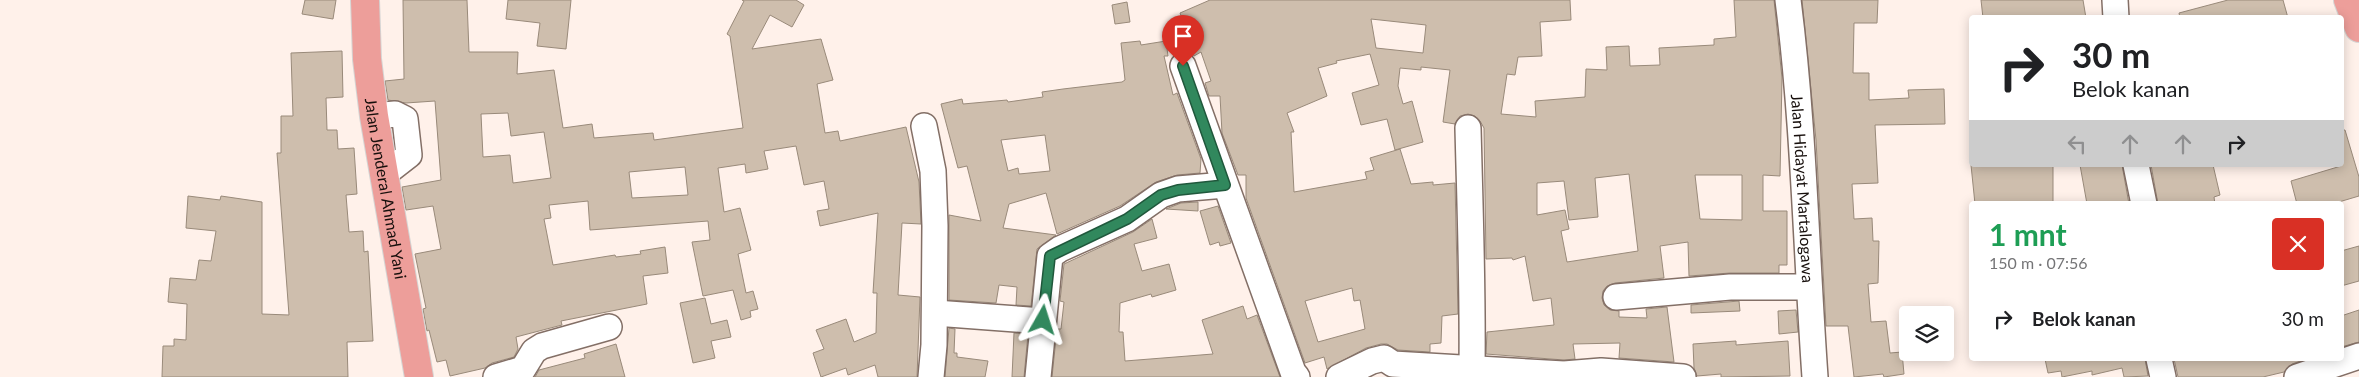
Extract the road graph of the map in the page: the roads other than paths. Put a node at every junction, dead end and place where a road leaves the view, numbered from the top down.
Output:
1 (365, 0) edge
2 (1788, 0) edge
3 (2115, 0) edge
4 (2348, 0) edge
5 (2116, 15) edge
6 (2359, 28) edge
7 (2344, 32) edge
8 (1183, 66) dead end
9 (924, 126) dead end
10 (1468, 128) dead end
11 (2136, 167) edge
12 (1225, 185) junction
13 (2143, 201) edge
14 (1808, 287) junction
15 (1616, 297) dead end
16 (935, 313) junction
17 (1043, 320) junction
18 (609, 327) dead end
19 (2359, 356) edge
20 (2159, 361) edge
21 (1472, 369) junction
22 (1394, 370) edge
23 (1601, 374) edge
24 (419, 377) edge
25 (496, 377) edge
26 (931, 377) edge
27 (1038, 377) edge
28 (1297, 377) edge
29 (1339, 377) edge
30 (1683, 377) edge
31 (1814, 377) edge
32 (2163, 377) edge
33 (2297, 377) edge

1 - 24 highway, Jalan Jenderal Ahmad Yani
2 - 14 street, Jalan Hidayat Martalogawa
3 - 5 street
4 - 6 highway
6 - 7 street
8 - 12 street
9 - 16 street
10 - 21 street
11 - 13 street
12 - 17 street
12 - 28 street
14 - 15 street
14 - 31 street, Jalan Hidayat Martalogawa
16 - 17 street
16 - 26 street
17 - 27 street
18 - 25 street
19 - 33 street
20 - 32 street
21 - 22 street
21 - 23 street
22 - 29 street
23 - 30 street

